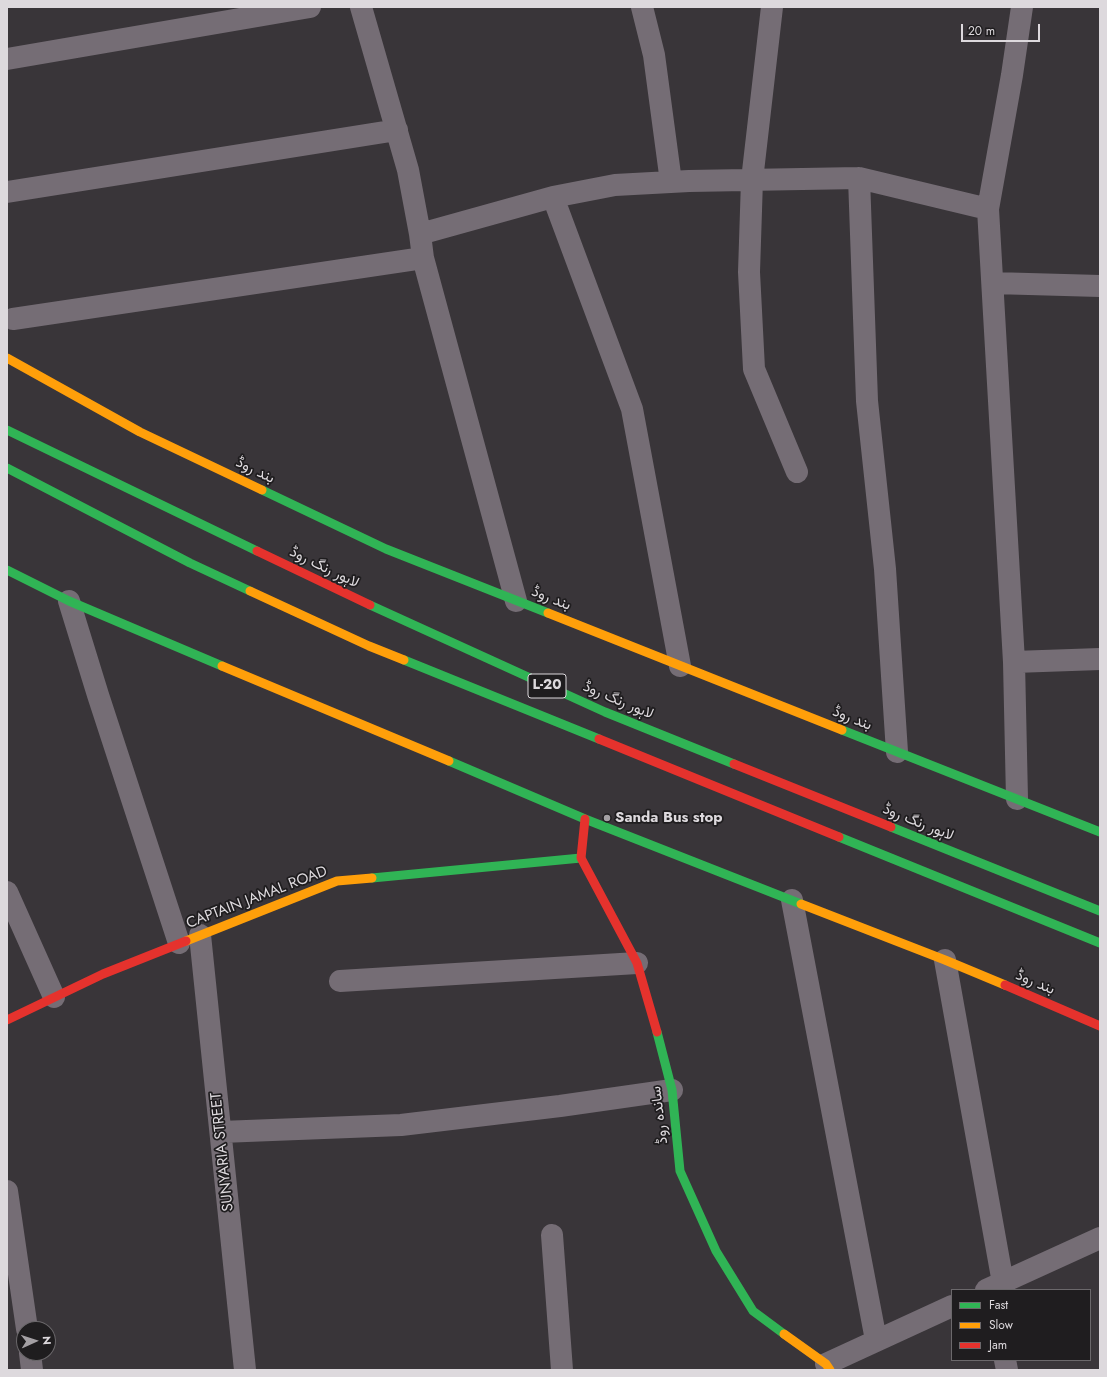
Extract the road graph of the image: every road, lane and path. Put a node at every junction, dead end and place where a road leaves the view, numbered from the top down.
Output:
1 (310, 7) edge
2 (361, 7) edge
3 (642, 7) edge
4 (772, 7) edge
5 (1022, 7) edge
6 (7, 59) edge
7 (397, 130) junction
8 (859, 178) junction
9 (752, 180) junction
10 (671, 182) junction
11 (7, 192) edge
12 (553, 197) junction
13 (988, 209) junction
14 (420, 234) junction
15 (423, 258) junction
16 (993, 283) junction
17 (1100, 286) edge
18 (13, 319) dead end
19 (7, 358) edge
20 (7, 430) edge
21 (7, 468) edge
22 (797, 472) dead end
23 (7, 570) edge
24 (516, 600) junction
25 (69, 601) junction
26 (1100, 660) edge
27 (1014, 662) junction
28 (680, 666) junction
29 (897, 752) junction
30 (1018, 799) junction
31 (585, 819) junction
32 (1100, 832) edge
33 (581, 858) junction
34 (7, 892) edge
35 (792, 900) junction
36 (1100, 911) edge
37 (200, 935) junction
38 (179, 943) junction
39 (1100, 943) edge
40 (945, 960) junction
41 (637, 963) junction
42 (340, 981) dead end
43 (54, 997) junction
44 (7, 1020) edge
45 (1100, 1026) edge
46 (672, 1090) junction
47 (221, 1132) junction
48 (7, 1192) edge
49 (9, 1222) edge
50 (552, 1235) dead end
51 (1100, 1238) edge
52 (995, 1286) edge
53 (951, 1306) edge
54 (26, 1321) edge
55 (876, 1340) junction
56 (828, 1367) edge
57 (246, 1370) edge
58 (562, 1370) edge

1 - 6 street
2 - 7 street
3 - 10 street
4 - 9 street
5 - 13 street
7 - 11 street
7 - 14 street
8 - 9 street
8 - 13 street
8 - 29 street
9 - 10 street
9 - 22 street
10 - 12 street
12 - 14 street
12 - 28 street
13 - 16 street
14 - 15 street
15 - 18 street
15 - 24 street
16 - 17 street
16 - 27 street
19 - 24 main road, بند روڈ
20 - 36 main road, لاہور رنگ روڈ / L-20
21 - 39 main road, L-20
23 - 25 main road, بند روڈ
24 - 28 main road, بند روڈ
25 - 31 main road, بند روڈ
25 - 38 street
26 - 27 street
27 - 30 street
28 - 29 main road, بند روڈ
29 - 30 main road, بند روڈ
30 - 32 main road, بند روڈ
31 - 33 main road
31 - 35 main road, بند روڈ
33 - 37 main road, CAPTAIN JAMAL ROAD
33 - 41 main road, ساندہ روڈ
34 - 43 street
35 - 40 main road, بند روڈ
35 - 55 street
37 - 38 main road, CAPTAIN JAMAL ROAD
37 - 47 street, SUNYARIA STREET
38 - 43 main road, CAPTAIN JAMAL ROAD
40 - 45 main road, بند روڈ
40 - 52 street
41 - 42 street
41 - 46 main road, ساندہ روڈ
43 - 44 main road, CAPTAIN JAMAL ROAD
46 - 47 street
46 - 56 main road, ساندہ روڈ
47 - 57 street, SUNYARIA STREET
48 - 49 street
49 - 54 street
50 - 58 street
51 - 52 street
53 - 55 street
55 - 56 street

